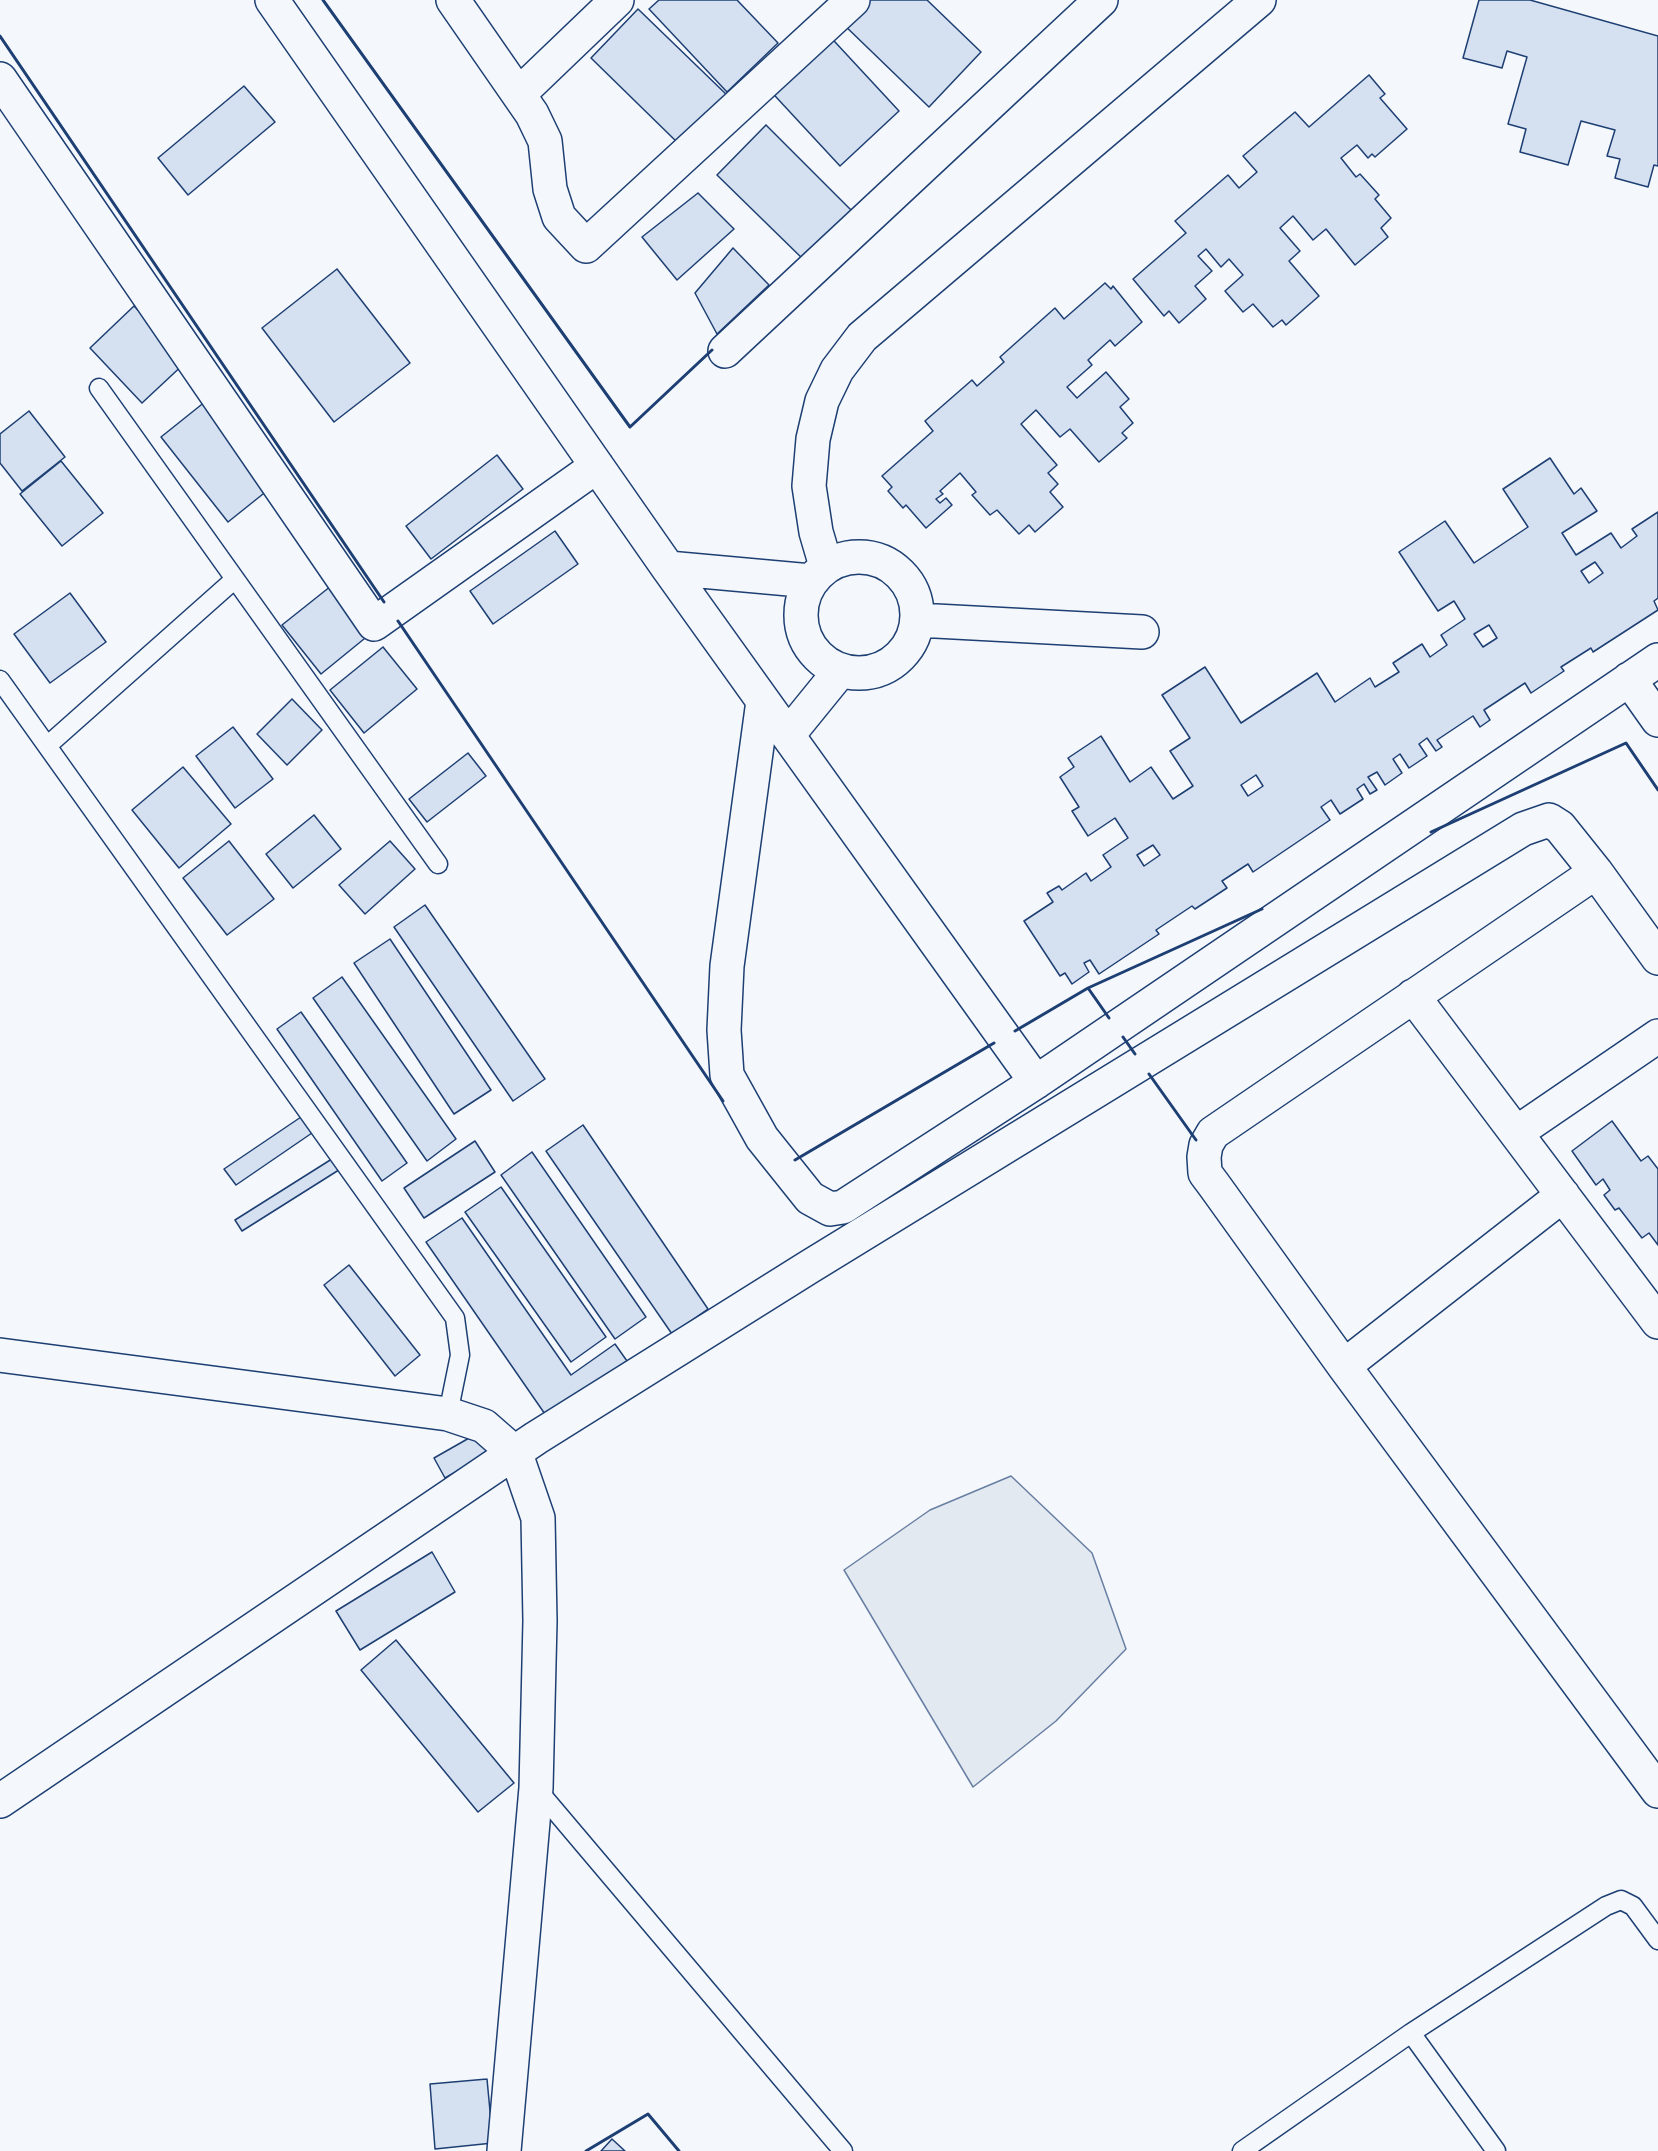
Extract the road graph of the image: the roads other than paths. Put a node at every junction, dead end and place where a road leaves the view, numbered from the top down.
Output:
1 (272, 0) edge
2 (453, 0) edge
3 (617, 0) edge
4 (853, 0) edge
5 (1101, 0) edge
6 (1259, 0) edge
7 (0, 79) edge
8 (519, 93) junction
9 (725, 351) dead end
10 (99, 388) dead end
11 (597, 466) junction
12 (668, 568) junction
13 (819, 574) junction
14 (235, 579) junction
15 (916, 620) junction
16 (1142, 632) dead end
17 (1658, 660) edge
18 (840, 671) junction
19 (1629, 679) junction
20 (0, 680) edge
21 (763, 701) junction
22 (1658, 720) edge
23 (788, 735) junction
24 (47, 746) junction
25 (438, 864) dead end
26 (1596, 872) junction
27 (1658, 958) edge
28 (1413, 996) junction
29 (1658, 1036) edge
30 (1036, 1082) junction
31 (1516, 1133) junction
32 (1563, 1195) junction
33 (1658, 1322) edge
34 (0, 1355) edge
35 (1344, 1366) junction
36 (448, 1414) junction
37 (516, 1454) junction
38 (537, 1788) junction
39 (1658, 1791) edge
40 (0, 1801) edge
41 (1658, 1940) edge
42 (1411, 2033) junction
43 (504, 2151) edge
44 (843, 2151) edge
45 (1242, 2151) edge
46 (1496, 2151) edge

1 - 11 street
2 - 8 street
3 - 8 street
4 - 8 street
5 - 9 street
6 - 13 street
7 - 11 street
10 - 14 lane
11 - 12 street
12 - 13 street
12 - 21 street
13 - 15 street
13 - 18 street
14 - 24 lane
14 - 25 lane
15 - 16 street
15 - 18 street
17 - 19 street
18 - 23 street
19 - 22 street
19 - 30 street
20 - 24 lane
21 - 23 street
21 - 30 street
23 - 30 street
24 - 36 lane
26 - 27 street
26 - 28 street
26 - 37 street
28 - 31 street
28 - 35 street
29 - 31 street
31 - 32 street
32 - 33 street
32 - 35 street
34 - 36 street
35 - 39 street
36 - 37 street
37 - 38 street
37 - 40 street
38 - 43 street
38 - 44 lane
41 - 42 lane
42 - 45 lane
42 - 46 lane

